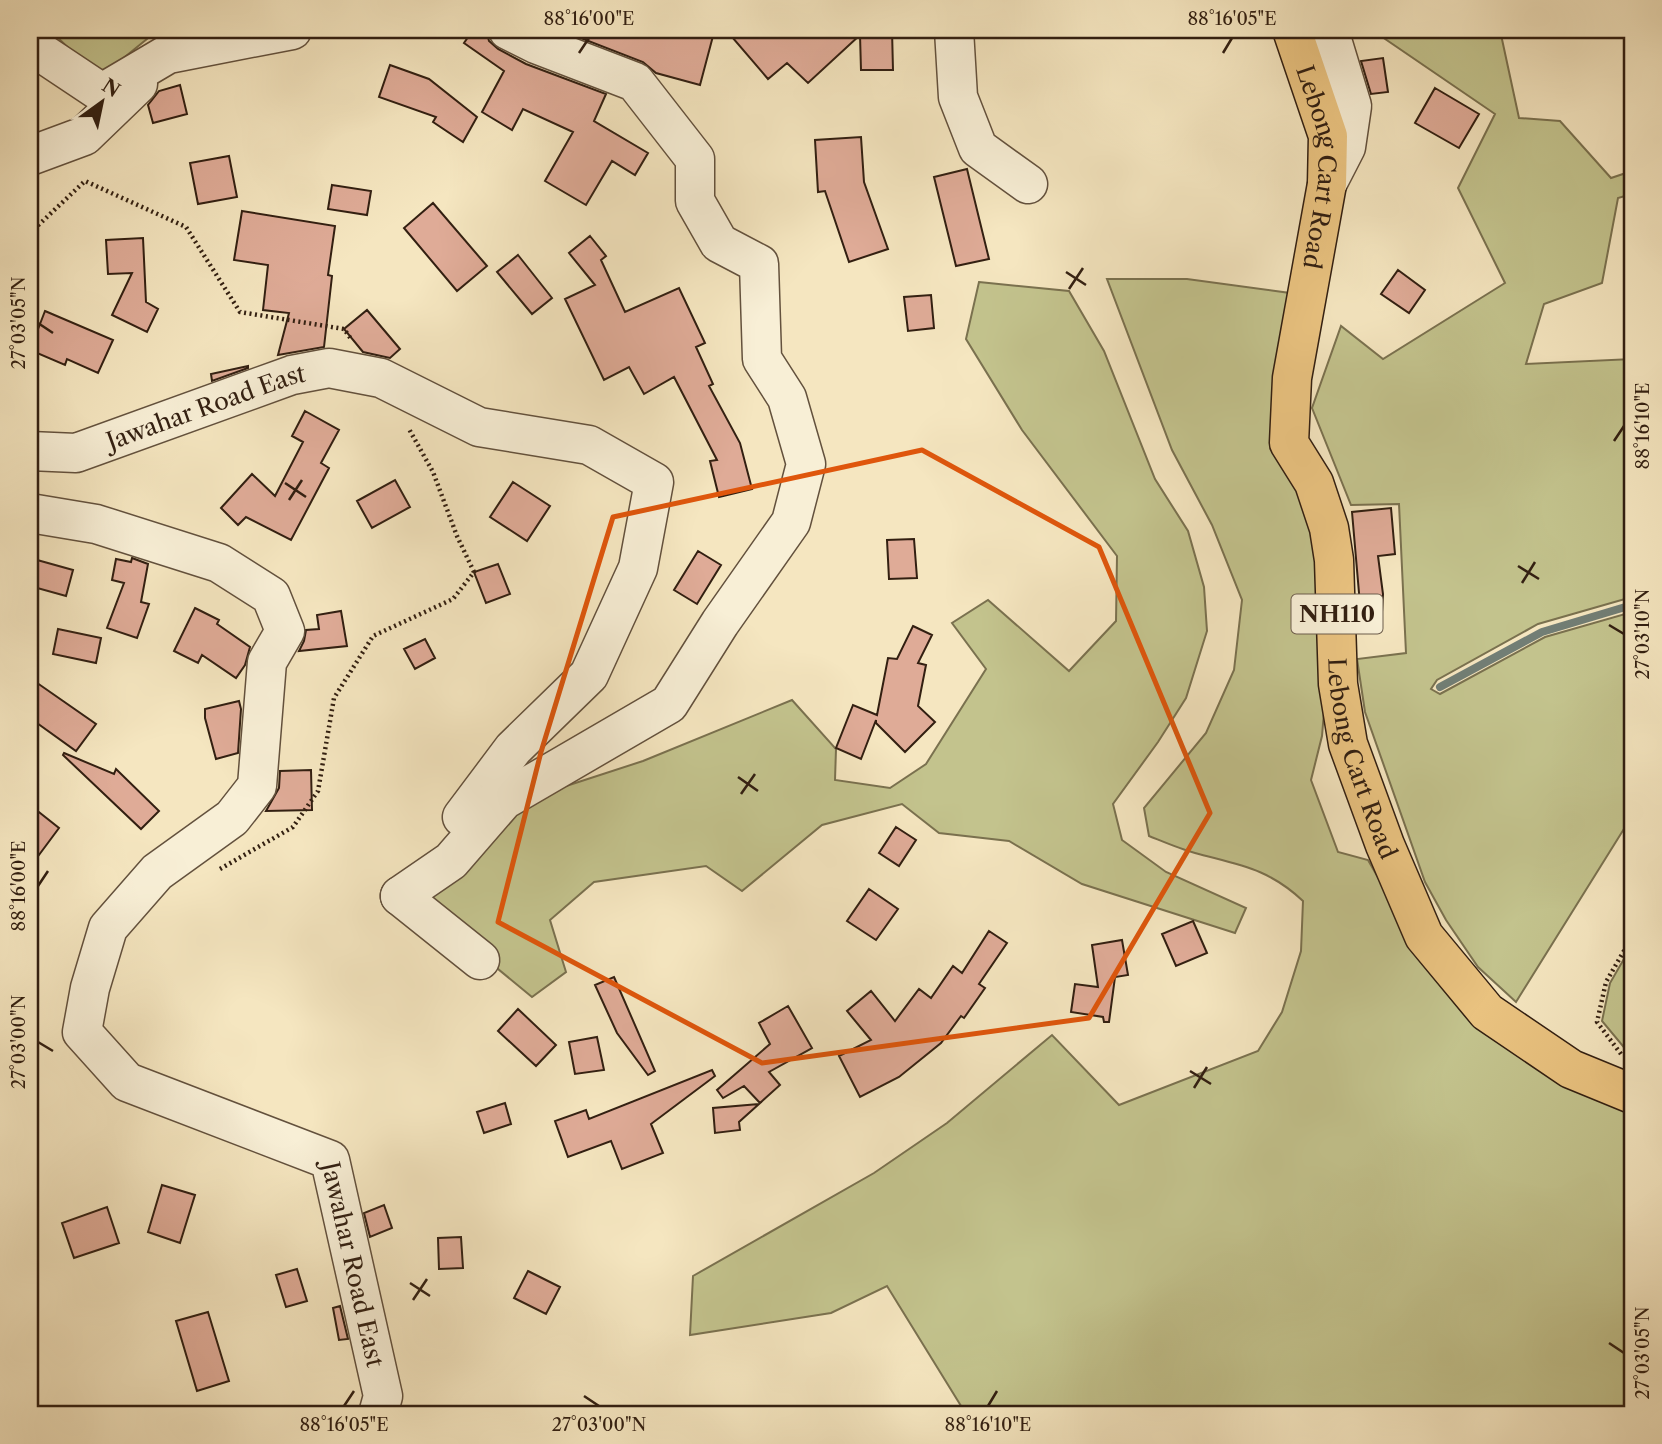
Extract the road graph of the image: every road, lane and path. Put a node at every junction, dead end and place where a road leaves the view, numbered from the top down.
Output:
1 (213, 30) edge
2 (292, 30) edge
3 (508, 30) edge
4 (954, 30) edge
5 (1292, 30) edge
6 (1329, 30) edge
7 (30, 46) edge
8 (168, 54) junction
9 (30, 156) edge
10 (1028, 184) dead end
11 (1327, 184) junction
12 (30, 233) edge
13 (381, 378) junction
14 (407, 425) dead end
15 (30, 451) edge
16 (30, 513) edge
17 (208, 876) dead end
18 (400, 896) junction
19 (1632, 937) edge
20 (480, 960) dead end
21 (1629, 1077) edge
22 (378, 1414) edge

1 - 8 street
2 - 8 street
3 - 18 street
4 - 10 street
5 - 11 highway, Lebong Cart Road / NH110
6 - 11 street
7 - 8 street
8 - 9 street
11 - 21 highway, Lebong Cart Road / NH110
12 - 13 path
13 - 15 street, Jawahar Road East
13 - 18 street, Jawahar Road East
14 - 17 path
16 - 22 street, Jawahar Road East
18 - 20 street
19 - 21 path

